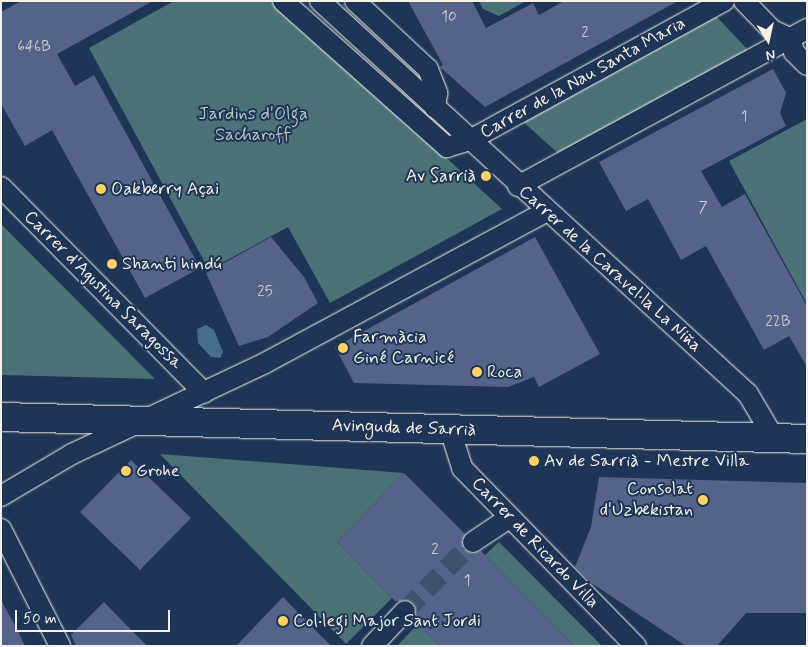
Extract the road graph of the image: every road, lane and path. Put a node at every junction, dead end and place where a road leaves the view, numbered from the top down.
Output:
1 (282, 1) edge
2 (320, 1) edge
3 (355, 1) edge
4 (724, 1) edge
5 (744, 1) edge
6 (799, 34) edge
7 (807, 65) edge
8 (435, 108) junction
9 (470, 140) junction
10 (518, 186) junction
11 (1, 187) edge
12 (547, 210) junction
13 (204, 393) junction
14 (1, 417) edge
15 (136, 421) junction
16 (450, 430) junction
17 (774, 438) junction
18 (807, 438) edge
19 (1, 496) edge
20 (509, 518) junction
21 (1, 529) edge
22 (473, 542) tunnel mouth
23 (406, 611) tunnel mouth
24 (60, 646) edge
25 (372, 646) edge
26 (636, 646) edge

1 - 9 street, Carrer de la Nau Santa Maria
2 - 8 street, Carrer de la Caravel·la La Niña
3 - 8 street
4 - 9 street, Carrer de la Nau Santa Maria
5 - 6 street
6 - 7 street
6 - 10 street
8 - 9 street, Carrer de la Caravel·la La Niña
9 - 10 street, Carrer de la Caravel·la La Niña
10 - 12 street, Carrer de la Caravel·la La Niña
11 - 13 street, Carrer d'Agustina Saragossa
12 - 13 street
12 - 17 street, Carrer de la Caravel·la La Niña
13 - 15 street
14 - 15 main road, Avinguda de Sarrià
15 - 16 main road, Avinguda de Sarrià
15 - 19 street
16 - 17 main road, Avinguda de Sarrià
16 - 20 street, Carrer de Ricardo Villa
17 - 18 main road, Avinguda de Sarrià
20 - 22 street
20 - 26 street, Carrer de Ricardo Villa
21 - 24 street
23 - 25 street

